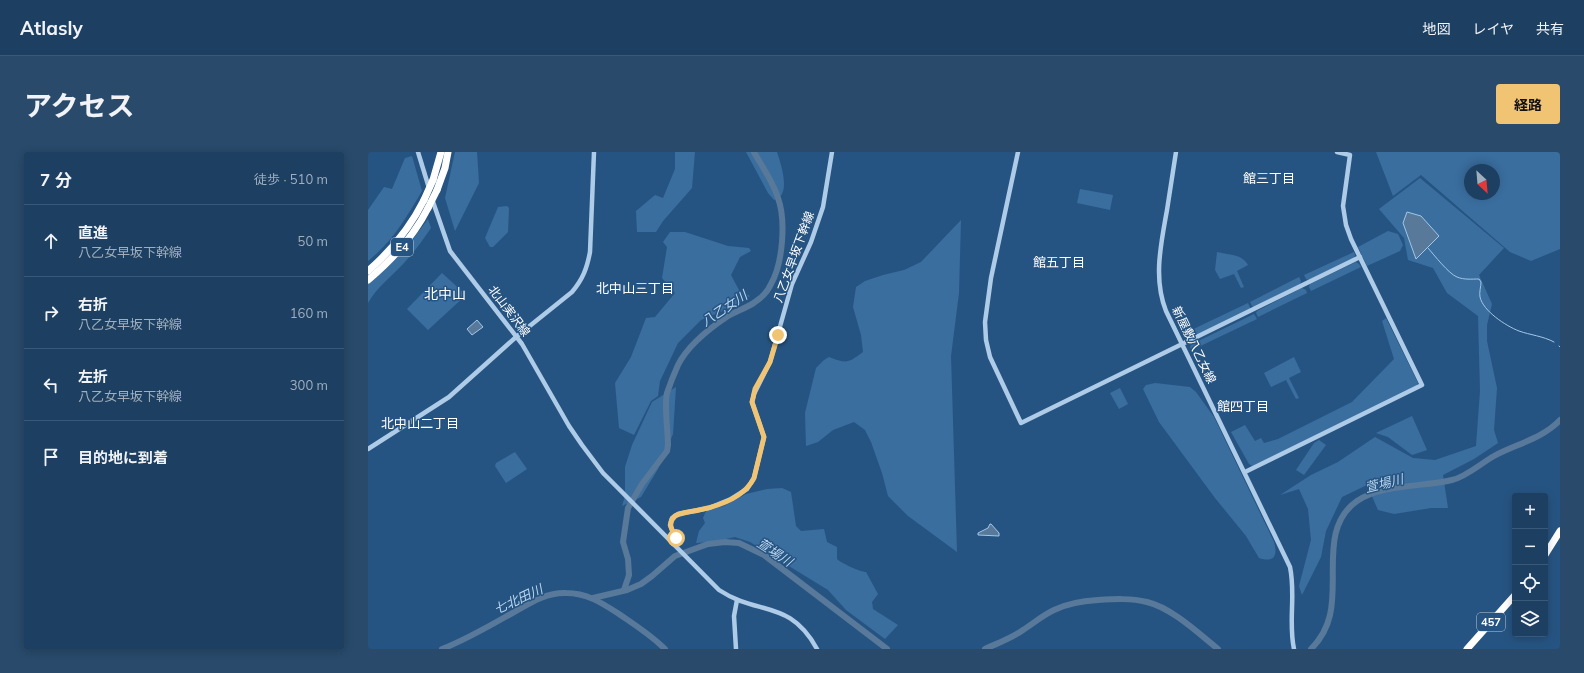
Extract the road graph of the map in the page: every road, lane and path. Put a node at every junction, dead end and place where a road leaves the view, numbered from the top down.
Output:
1 (418, 152) edge
2 (441, 152) edge
3 (448, 152) edge
4 (594, 152) edge
5 (832, 152) edge
6 (1018, 152) edge
7 (1176, 152) edge
8 (1337, 152) edge
9 (1360, 257) junction
10 (368, 271) edge
11 (368, 280) edge
12 (516, 337) junction
13 (1182, 344) junction
14 (368, 449) edge
15 (1245, 472) junction
16 (1560, 531) edge
17 (674, 545) junction
18 (1548, 550) edge
19 (1512, 598) edge
20 (737, 600) junction
21 (736, 649) edge
22 (817, 649) edge
23 (1294, 649) edge
24 (1467, 649) edge

1 - 12 street, 北山実沢線
2 - 10 highway, E4, bridge
3 - 11 highway, E4, bridge
4 - 12 street
5 - 17 street, 八乙女早坂下幹線
6 - 13 street
7 - 13 street, 新屋敷八乙女線
8 - 9 street
9 - 13 street
9 - 15 street
12 - 14 street
12 - 17 street, 北山実沢線
13 - 15 street, 新屋敷八乙女線
15 - 23 street, 新屋敷八乙女線
16 - 18 highway
17 - 20 street, 北山実沢線
19 - 24 highway, 457
20 - 21 street
20 - 22 street

